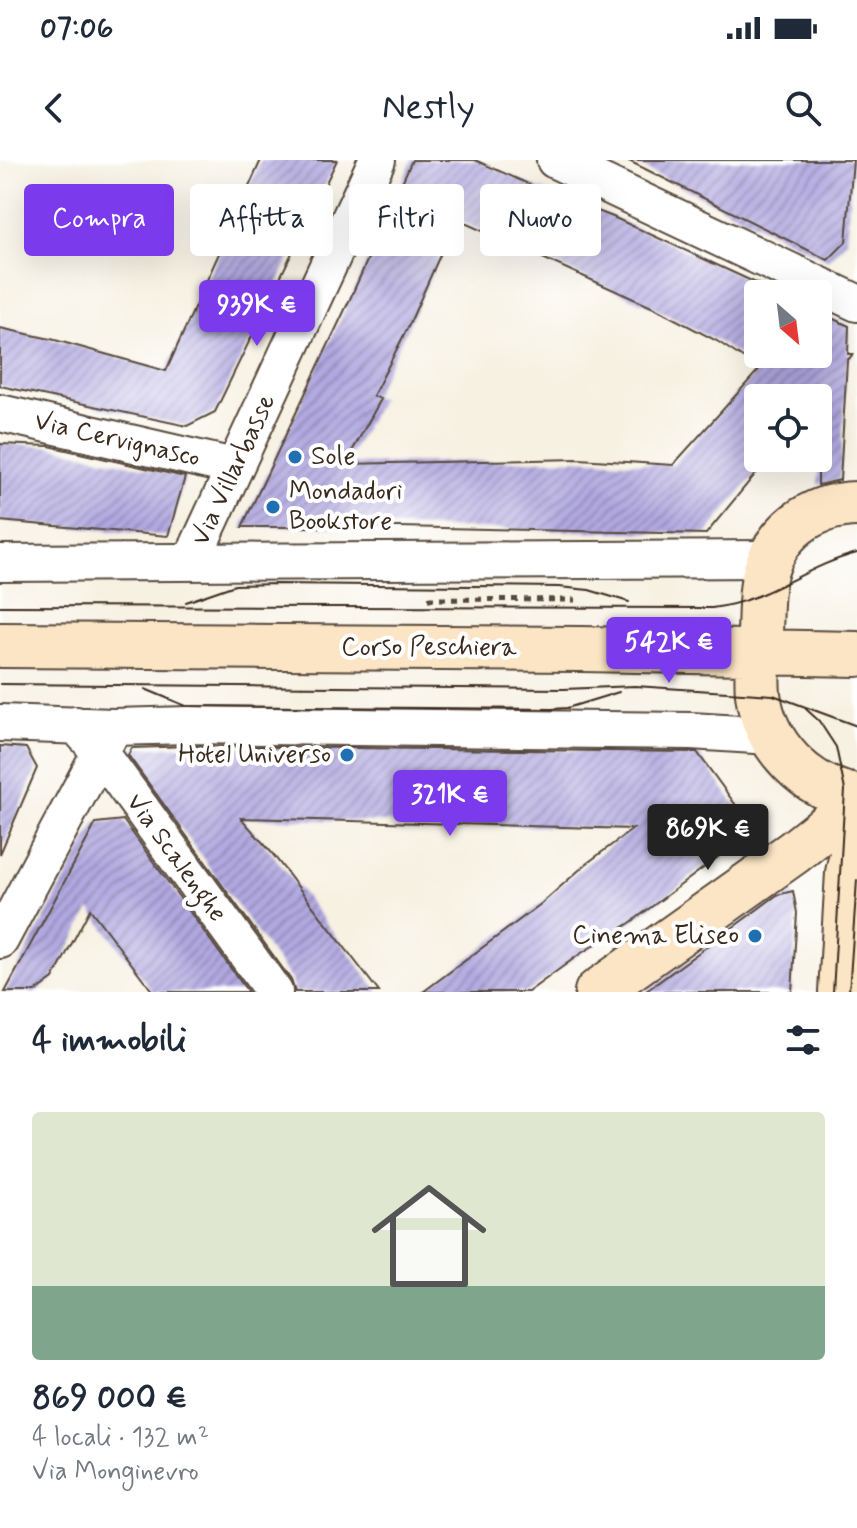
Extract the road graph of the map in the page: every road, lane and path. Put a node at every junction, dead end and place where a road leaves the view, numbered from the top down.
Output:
1 (377, 160) edge
2 (555, 160) edge
3 (857, 303) edge
4 (0, 413) edge
5 (234, 467) junction
6 (857, 504) edge
7 (770, 559) junction
8 (191, 562) junction
9 (0, 563) edge
10 (0, 645) edge
11 (759, 653) junction
12 (857, 654) edge
13 (0, 723) edge
14 (771, 736) junction
15 (107, 740) junction
16 (857, 799) edge
17 (857, 829) edge
18 (0, 940) edge
19 (274, 992) edge
20 (597, 992) edge
21 (841, 992) edge

1 - 5 street, Via Villarbasse
2 - 3 street
4 - 5 street, Via Cervignasco
5 - 8 street, Via Villarbasse
6 - 7 street
7 - 8 street
7 - 11 street
8 - 9 street
10 - 11 street, Corso Peschiera
11 - 12 street, Corso Peschiera
11 - 14 street
13 - 15 street, Via Scalenghe
14 - 15 street
14 - 16 street
15 - 18 street
15 - 19 street, Via Scalenghe
16 - 20 street
17 - 21 street

